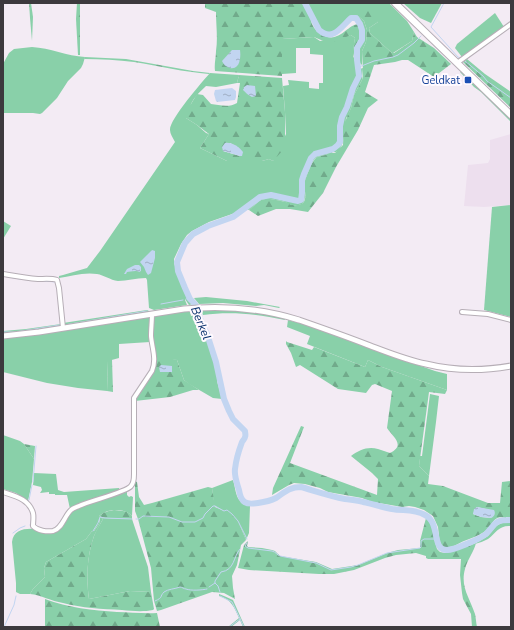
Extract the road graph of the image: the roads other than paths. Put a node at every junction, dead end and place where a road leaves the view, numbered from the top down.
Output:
1 (395, 3) edge
2 (511, 24) edge
3 (458, 63) junction
4 (511, 115) edge
5 (3, 274) edge
6 (462, 312) dead end
7 (152, 314) junction
8 (511, 320) edge
9 (63, 328) junction
10 (3, 336) edge
11 (511, 366) edge
12 (3, 492) edge

1 - 3 main road
2 - 3 street
3 - 4 main road
5 - 9 street
6 - 8 street
7 - 9 street
7 - 11 street
7 - 12 street
9 - 10 street

